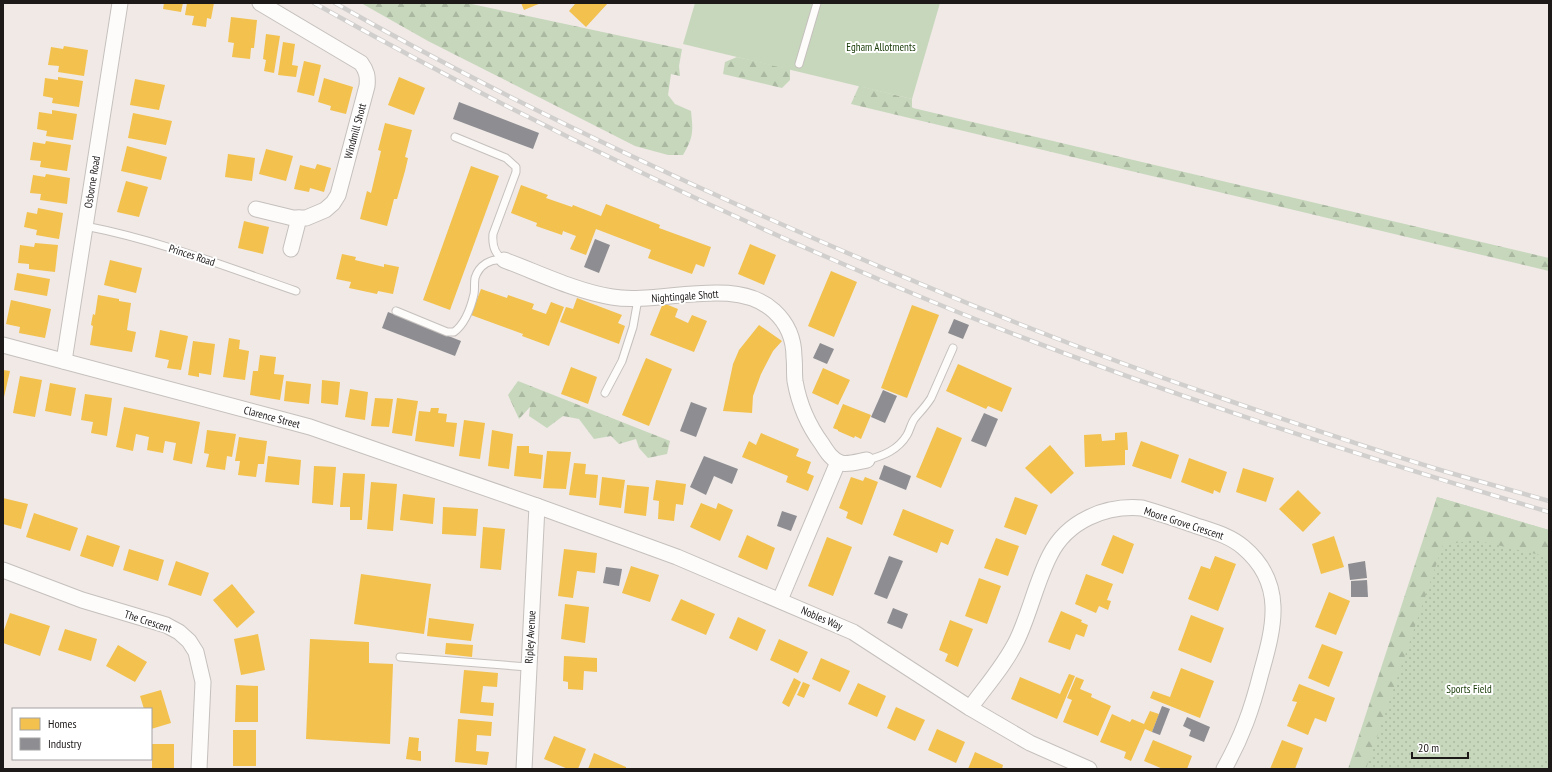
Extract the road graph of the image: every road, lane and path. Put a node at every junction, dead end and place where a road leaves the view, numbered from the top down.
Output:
1 (120, 3) edge
2 (260, 3) edge
3 (817, 3) edge
4 (799, 64) dead end
5 (455, 137) dead end
6 (256, 209) dead end
7 (300, 218) junction
8 (85, 226) junction
9 (291, 249) dead end
10 (504, 260) junction
11 (296, 291) dead end
12 (638, 299) junction
13 (396, 311) dead end
14 (3, 345) edge
15 (953, 348) dead end
16 (64, 361) junction
17 (605, 393) dead end
18 (867, 460) joint
19 (838, 462) junction
20 (537, 506) junction
21 (3, 570) edge
22 (781, 601) junction
23 (400, 657) dead end
24 (528, 667) junction
25 (970, 708) junction
26 (199, 769) edge
27 (524, 769) edge
28 (1089, 769) edge
29 (1224, 769) edge

1 - 8 street, Osborne Road
2 - 7 street, Windmill Shott
3 - 4 lane
5 - 10 lane
6 - 7 street, Windmill Shott
7 - 9 street
8 - 11 lane, Princes Road
8 - 16 street, Osborne Road
10 - 12 street, Nightingale Shott
10 - 13 lane
12 - 17 lane, Nightingale Shott
12 - 19 street, Nightingale Shott
14 - 16 street, Clarence Street
15 - 18 lane
16 - 20 street, Clarence Street
18 - 19 street
19 - 22 street
20 - 22 street, Nobles Way
20 - 24 street, Ripley Avenue
21 - 26 street, The Crescent
22 - 25 street, Nobles Way
23 - 24 lane
24 - 27 street, Ripley Avenue
25 - 28 street, Nobles Way
25 - 29 street, Moore Grove Crescent

